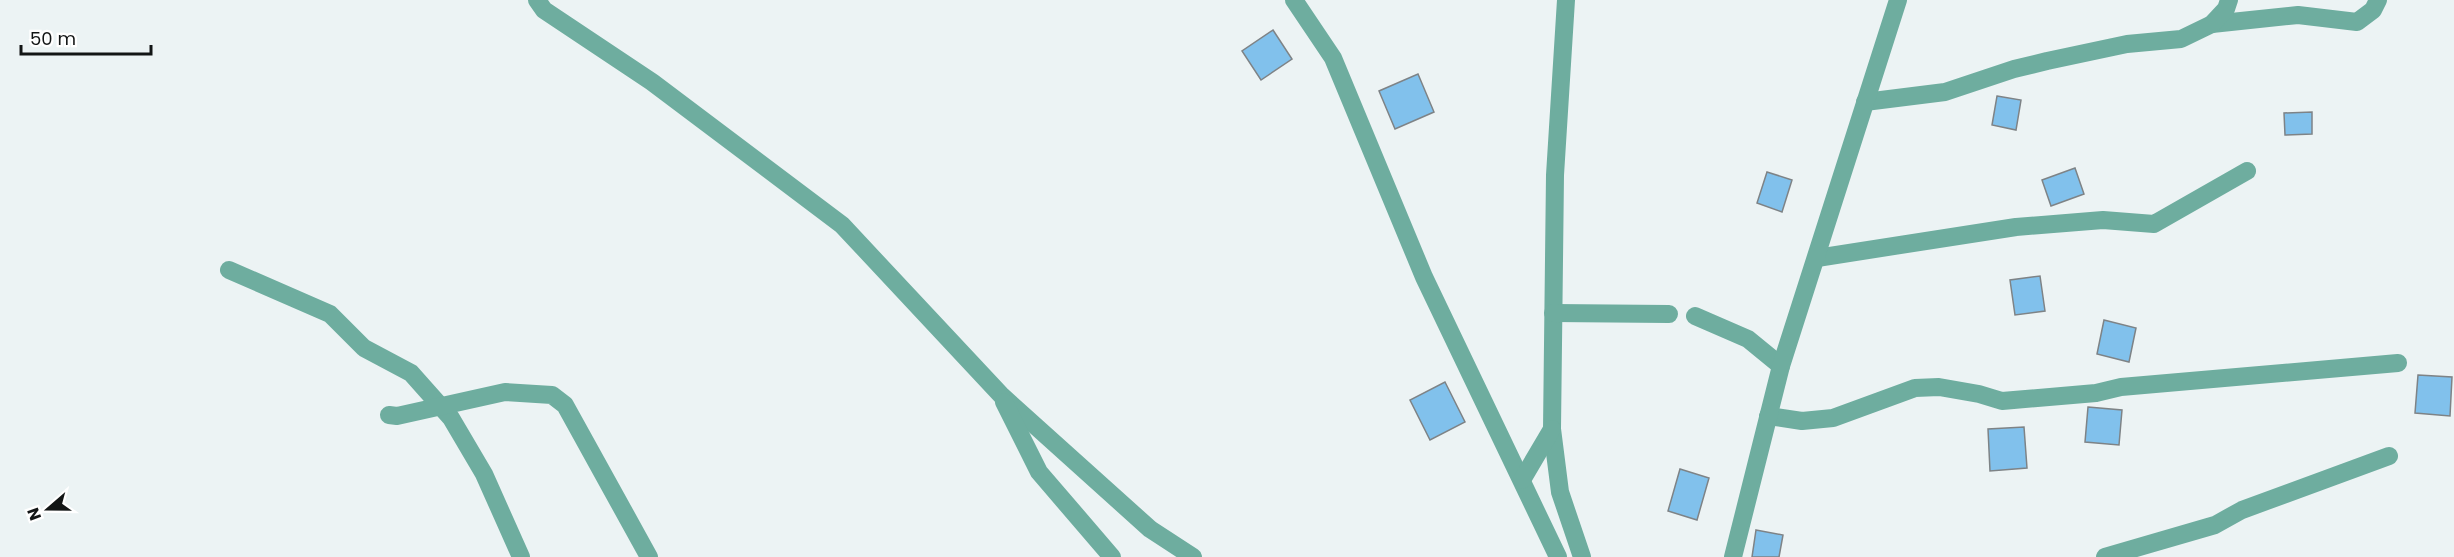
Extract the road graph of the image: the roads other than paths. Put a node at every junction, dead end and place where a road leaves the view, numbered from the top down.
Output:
1 (537, 0) edge
2 (1294, 0) edge
3 (1566, 0) edge
4 (1898, 0) edge
5 (2229, 0) edge
6 (2378, 0) edge
7 (2212, 24) junction
8 (1865, 102) junction
9 (2247, 171) dead end
10 (1816, 258) junction
11 (229, 270) dead end
12 (1553, 313) junction
13 (1668, 314) dead end
14 (1695, 316) dead end
15 (2398, 363) dead end
16 (1781, 366) junction
17 (1001, 395) junction
18 (440, 405) junction
19 (389, 415) dead end
20 (1768, 416) junction
21 (1552, 429) junction
22 (2389, 456) dead end
23 (1522, 480) junction
24 (521, 557) edge
25 (649, 557) edge
26 (1112, 557) edge
27 (1193, 557) edge
28 (1558, 557) edge
29 (1582, 557) edge
30 (1733, 557) edge
31 (2105, 557) edge

1 - 17 street
2 - 23 street
3 - 12 street
4 - 8 street
5 - 7 street
6 - 7 street
7 - 8 street
8 - 10 street
9 - 10 street
10 - 16 street
11 - 18 street
12 - 13 street
12 - 21 street
14 - 16 street
15 - 20 street
16 - 20 street
17 - 26 street
17 - 27 street
18 - 19 street
18 - 24 street
18 - 25 street
20 - 30 street
21 - 23 street
21 - 29 street
22 - 31 street
23 - 28 street

